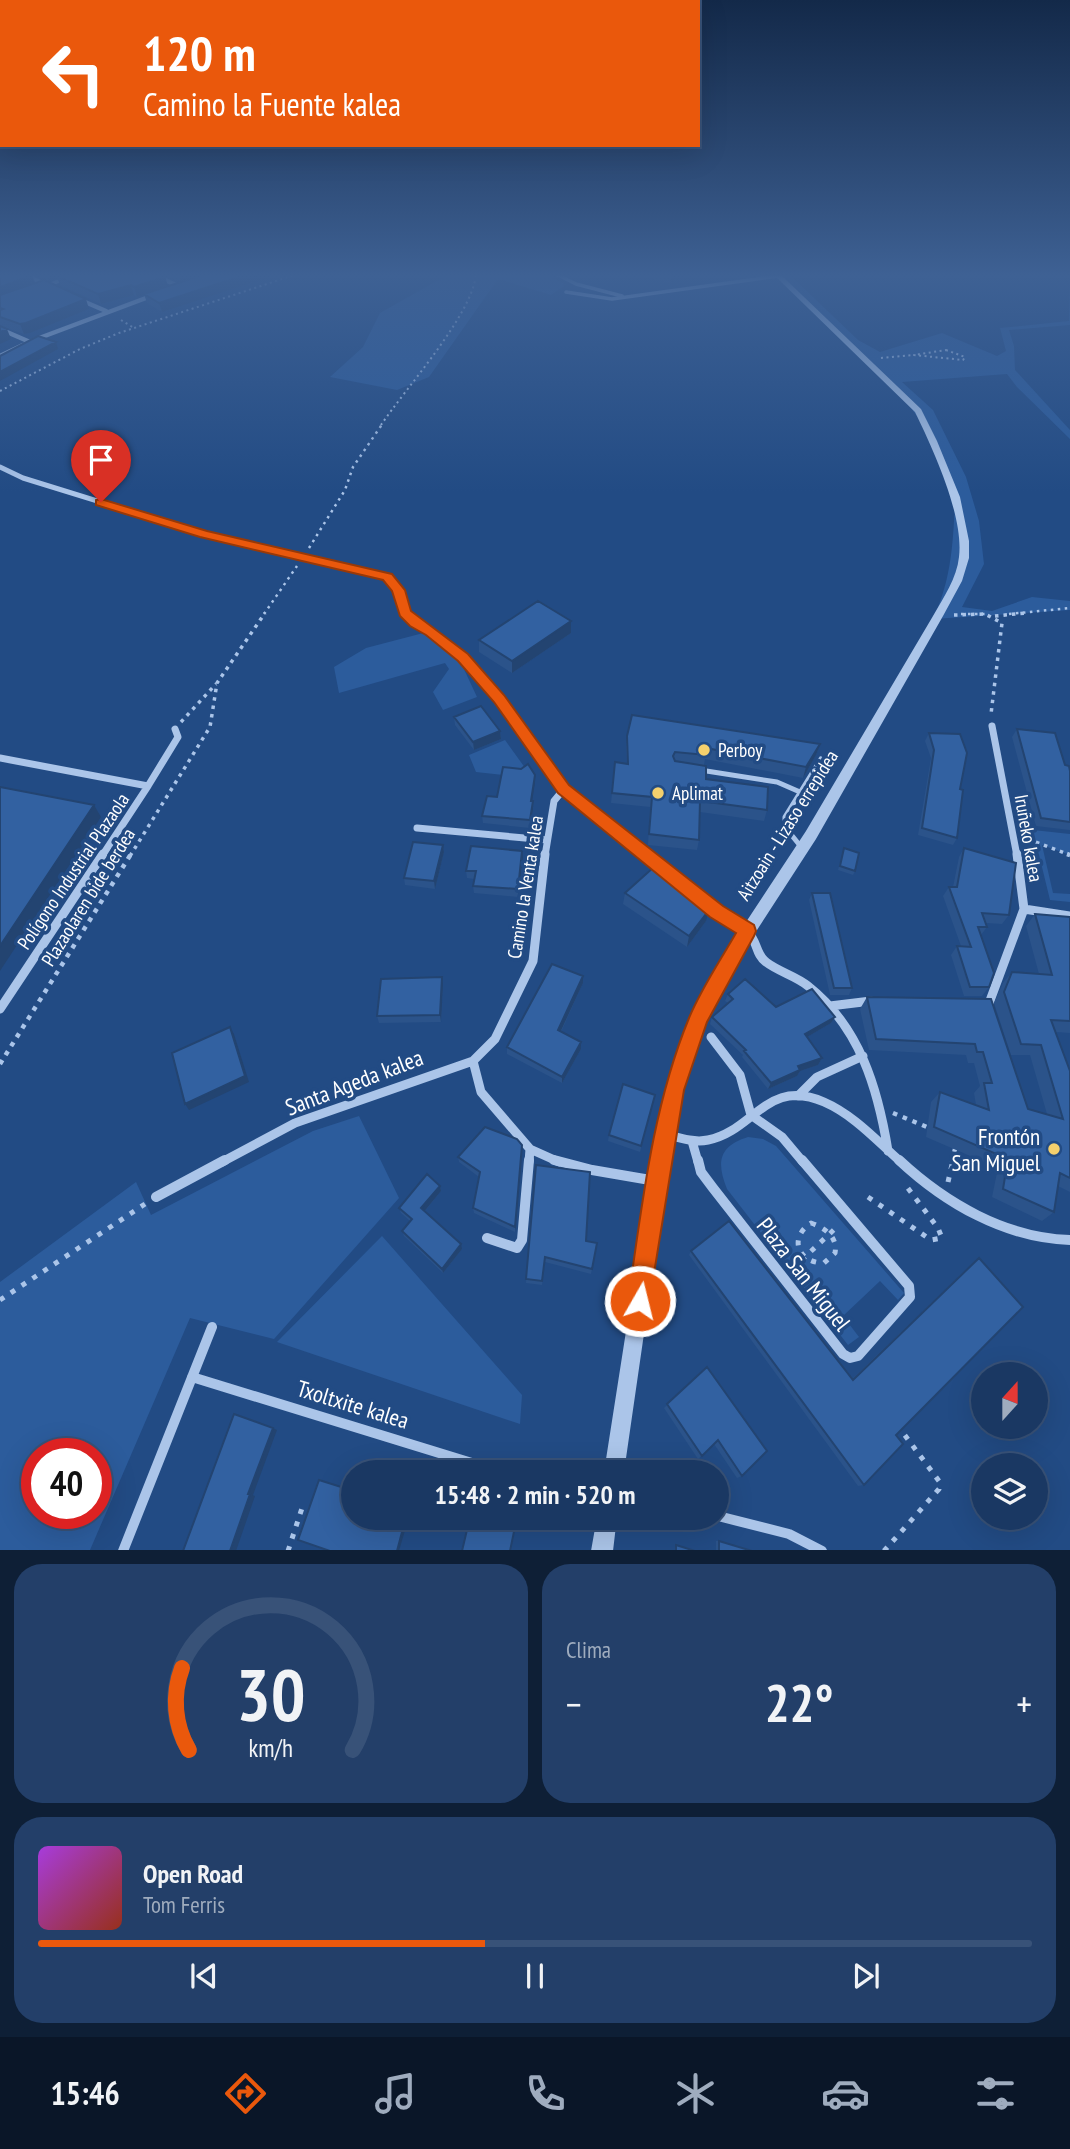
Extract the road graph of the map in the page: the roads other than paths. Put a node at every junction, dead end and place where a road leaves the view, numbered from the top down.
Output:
1 (21, 346) edge
2 (853, 346) edge
3 (0, 356) edge
4 (0, 467) edge
5 (992, 726) road end
6 (175, 729) road end
7 (0, 758) edge
8 (821, 759) edge
9 (689, 769) edge
10 (148, 786) junction
11 (564, 789) junction
12 (800, 792) junction
13 (417, 828) dead end
14 (547, 840) junction
15 (802, 849) junction
16 (1024, 909) junction
17 (1070, 916) edge
18 (747, 931) junction
19 (876, 1001) edge
20 (973, 1003) edge
21 (987, 1003) junction
22 (831, 1006) junction
23 (0, 1009) edge
24 (991, 1015) edge
25 (710, 1037) dead end
26 (863, 1056) junction
27 (473, 1061) junction
28 (798, 1097) junction
29 (751, 1115) junction
30 (665, 1133) junction
31 (692, 1142) junction
32 (530, 1149) junction
33 (888, 1151) junction
34 (657, 1181) junction
35 (156, 1197) road end
36 (487, 1238) dead end
37 (1070, 1240) edge
38 (212, 1327) dead end
39 (192, 1377) junction
40 (462, 1460) edge
41 (616, 1460) edge
42 (729, 1519) edge
43 (605, 1530) edge
44 (123, 1550) edge
45 (602, 1550) edge
46 (822, 1550) edge

1 - 3 street
2 - 15 street, Aitzoain - Lizaso errepidea
4 - 11 street
5 - 16 street, Iruñeko kalea
6 - 10 street, Polígono Industrial Plazaola
7 - 10 street, Polígono Industrial Plazaola
8 - 12 lane
9 - 12 lane
10 - 23 street, Polígono Industrial Plazaola
11 - 14 street, Camino la Venta kalea
11 - 18 street
12 - 15 lane
13 - 14 street
14 - 27 street, Camino la Venta kalea
15 - 18 street, Aitzoain - Lizaso errepidea
16 - 17 street, Iruñeko kalea
16 - 21 street
18 - 22 street
18 - 30 street, Aitzoain - Lizaso errepidea
19 - 22 street
20 - 21 street
21 - 24 street
22 - 26 street
25 - 29 street
26 - 28 street
26 - 33 street
27 - 32 street
27 - 35 street, Santa Ageda kalea
28 - 29 street
28 - 33 street
29 - 31 street
29 - 31 street, Plaza San Miguel
30 - 31 street
30 - 34 street, Aitzoain - Lizaso errepidea
32 - 34 street
32 - 36 street
33 - 37 street
34 - 41 street, Aitzoain - Lizaso errepidea
38 - 39 street
39 - 40 street, Txoltxite kalea
39 - 44 street
42 - 46 street
43 - 45 street

